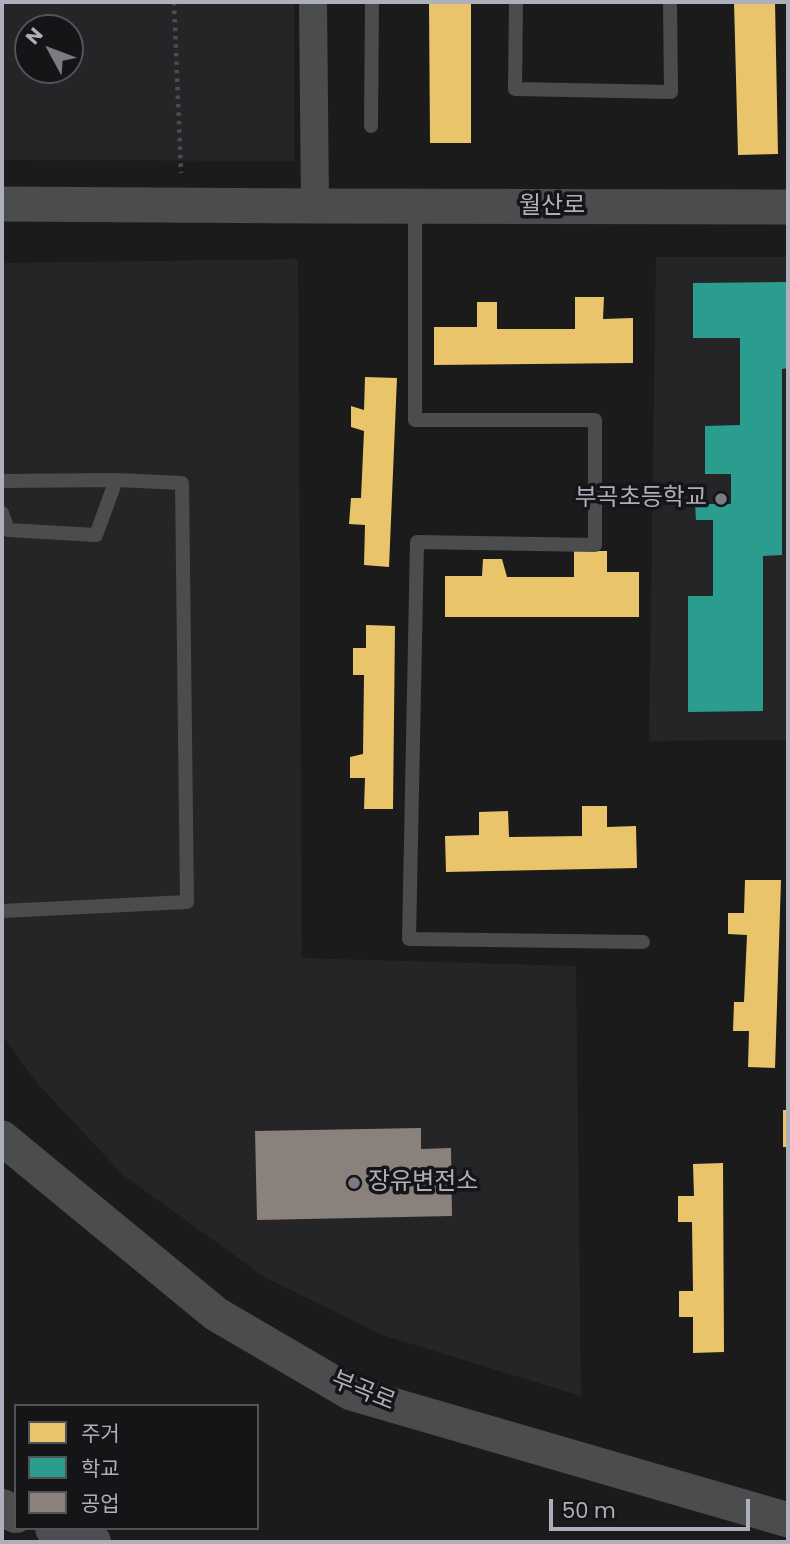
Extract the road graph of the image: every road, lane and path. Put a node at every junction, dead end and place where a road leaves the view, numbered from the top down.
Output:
1 (174, 2) edge
2 (313, 2) edge
3 (372, 2) edge
4 (516, 2) edge
5 (670, 2) edge
6 (371, 126) dead end
7 (181, 173) dead end
8 (2, 204) edge
9 (315, 206) junction
10 (415, 207) junction
11 (788, 207) edge
12 (117, 480) junction
13 (2, 481) edge
14 (2, 513) edge
15 (2, 911) edge
16 (643, 942) dead end
17 (2, 1138) edge
18 (788, 1520) edge
19 (59, 1530) edge
20 (92, 1542) edge

1 - 7 path
2 - 9 street
3 - 6 lane
4 - 5 lane
8 - 9 street, 월산로
9 - 10 street, 월산로
10 - 11 street, 월산로
10 - 16 lane
12 - 13 lane
12 - 14 lane
12 - 15 lane
17 - 18 street, 부곡로
19 - 20 highway

